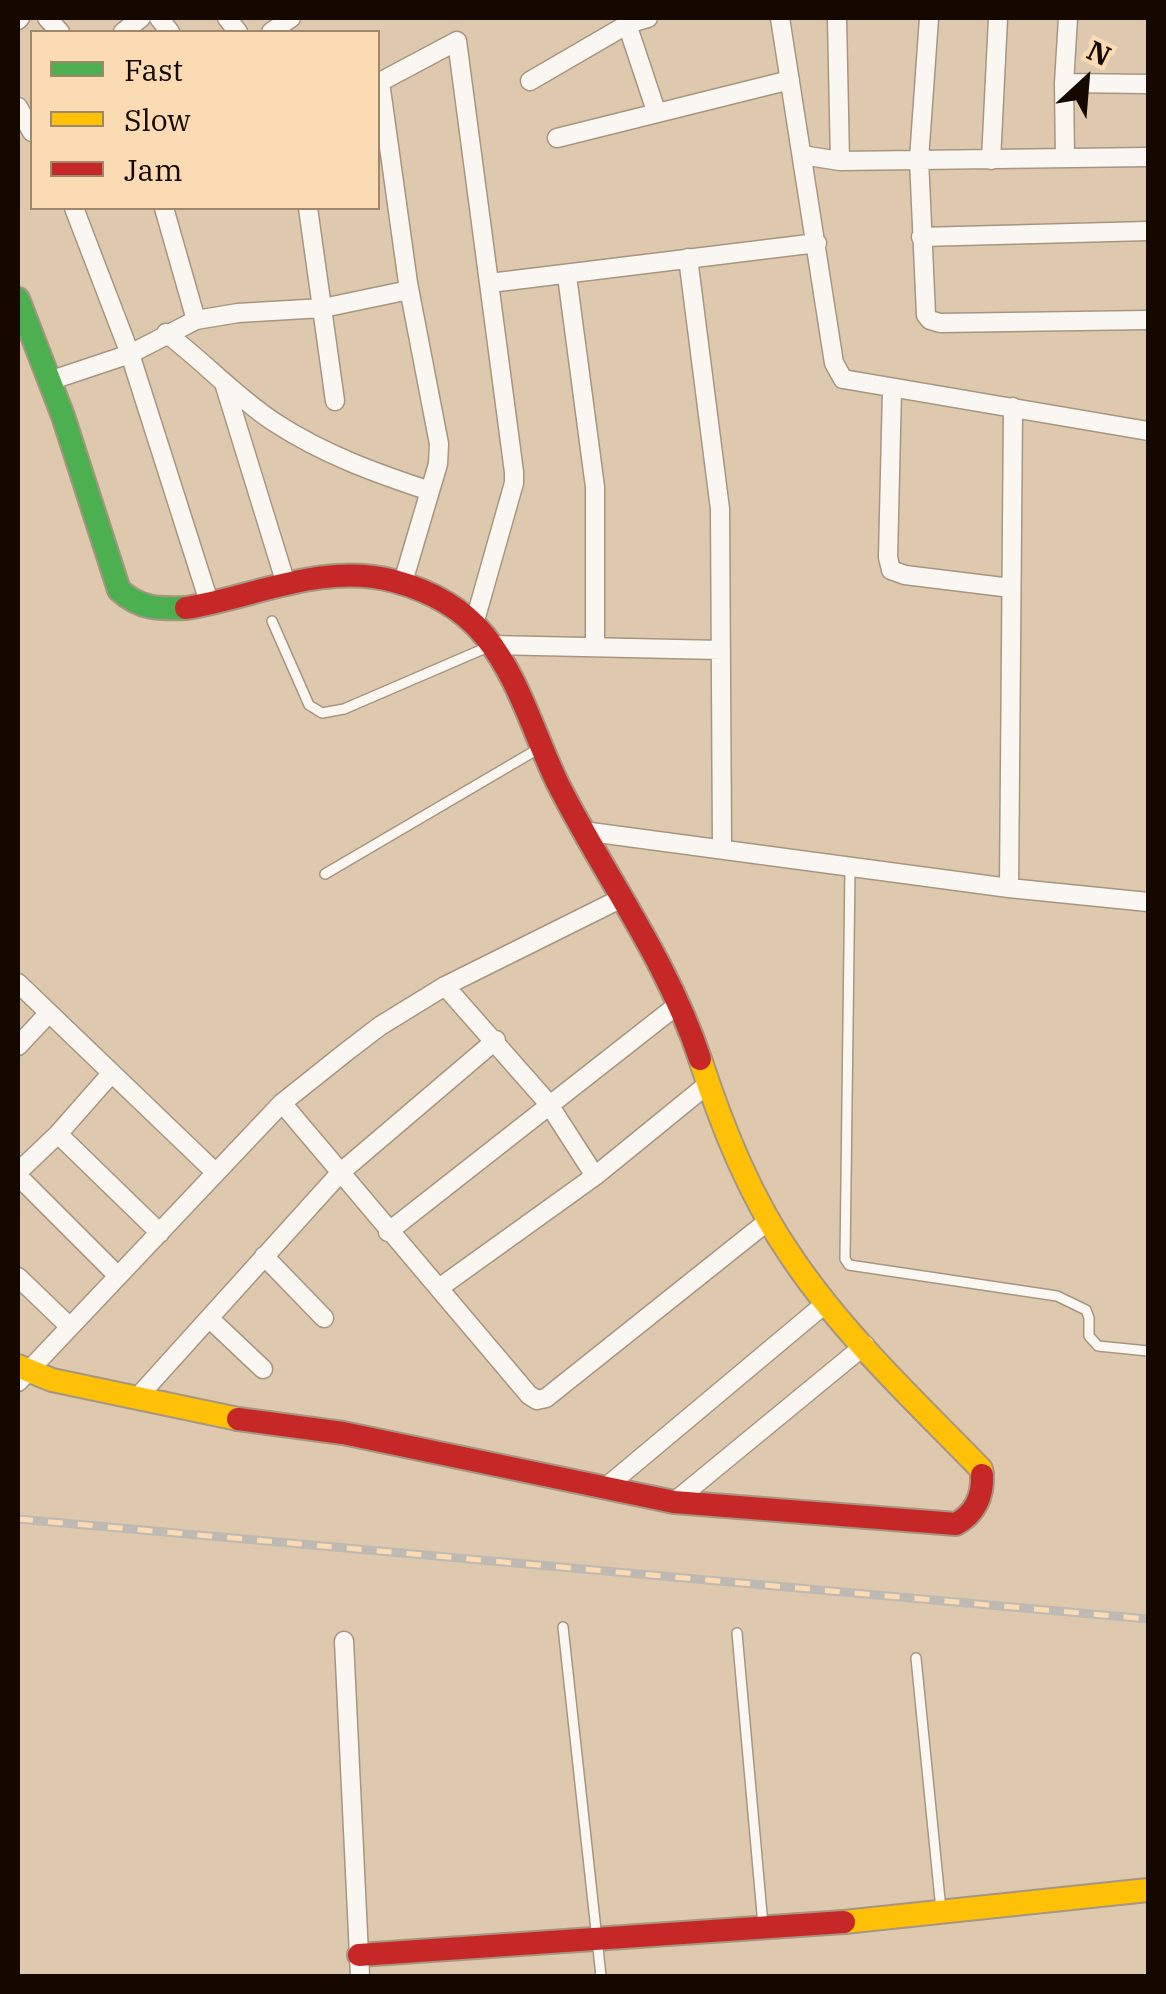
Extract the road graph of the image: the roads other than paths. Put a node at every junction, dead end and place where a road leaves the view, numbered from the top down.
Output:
1 (648, 18) edge
2 (780, 18) edge
3 (837, 18) edge
4 (930, 18) edge
5 (998, 18) edge
6 (1068, 18) edge
7 (626, 20) edge
8 (790, 80) junction
9 (380, 81) edge
10 (530, 81) dead end
11 (1064, 83) junction
12 (1148, 84) edge
13 (380, 89) edge
14 (656, 110) junction
15 (556, 138) dead end
16 (802, 155) junction
17 (1148, 157) edge
18 (1064, 158) junction
19 (918, 159) junction
20 (990, 160) junction
21 (840, 161) junction
22 (75, 210) edge
23 (165, 210) edge
24 (308, 210) edge
25 (1148, 231) edge
26 (921, 237) junction
27 (818, 243) junction
28 (688, 258) junction
29 (566, 276) junction
30 (490, 283) junction
31 (409, 290) junction
32 (18, 299) edge
33 (323, 308) junction
34 (196, 320) junction
35 (1148, 320) edge
36 (166, 333) junction
37 (130, 354) junction
38 (50, 382) junction
39 (224, 382) junction
40 (892, 390) junction
41 (335, 401) dead end
42 (1013, 407) junction
43 (1148, 431) edge
44 (430, 491) junction
45 (403, 582) junction
46 (286, 584) junction
47 (1012, 588) junction
48 (210, 605) junction
49 (272, 621) dead end
50 (474, 624) junction
51 (492, 645) junction
52 (595, 646) junction
53 (721, 650) junction
54 (540, 747) junction
55 (584, 831) junction
56 (722, 848) junction
57 (850, 865) junction
58 (325, 874) dead end
59 (1009, 888) junction
60 (622, 898) junction
61 (1148, 902) edge
62 (18, 983) edge
63 (446, 986) junction
64 (680, 1002) junction
65 (48, 1014) junction
66 (496, 1040) junction
67 (18, 1046) edge
68 (110, 1074) junction
69 (708, 1084) junction
70 (282, 1103) junction
71 (548, 1104) junction
72 (58, 1134) junction
73 (341, 1172) junction
74 (216, 1173) junction
75 (18, 1174) edge
76 (595, 1176) junction
77 (768, 1220) junction
78 (388, 1232) junction
79 (160, 1233) junction
80 (264, 1256) junction
81 (118, 1276) junction
82 (18, 1277) edge
83 (439, 1288) junction
84 (826, 1303) junction
85 (209, 1318) junction
86 (324, 1318) dead end
87 (68, 1326) junction
88 (865, 1345) junction
89 (1148, 1351) edge
90 (263, 1369) dead end
91 (20, 1373) edge
92 (136, 1399) junction
93 (605, 1488) junction
94 (674, 1502) junction
95 (563, 1627) dead end
96 (738, 1633) dead end
97 (344, 1642) dead end
98 (916, 1658) dead end
99 (1148, 1890) edge
100 (941, 1913) junction
101 (763, 1928) junction
102 (598, 1940) junction
103 (360, 1966) edge
104 (601, 1976) edge

1 - 7 street
2 - 8 street
3 - 21 street
4 - 19 street
5 - 20 street
6 - 11 street
7 - 10 street
7 - 14 street
8 - 14 street
8 - 16 street
9 - 30 street
11 - 12 street
11 - 18 street
13 - 31 street
14 - 15 street
16 - 21 street
16 - 27 street
17 - 18 street
18 - 20 street
19 - 20 street
19 - 21 street
19 - 26 street
22 - 37 street
23 - 34 street
24 - 33 street
25 - 26 street
26 - 35 street
27 - 28 street
27 - 40 street
28 - 29 street
28 - 53 street
29 - 30 street
29 - 52 street
30 - 50 street
31 - 33 street
31 - 44 street
32 - 38 street
33 - 34 street
33 - 41 street
34 - 36 street
36 - 37 street
36 - 39 street
37 - 38 street
37 - 48 street
38 - 48 street
39 - 44 street
39 - 46 street
40 - 42 street
40 - 47 street
42 - 43 street
42 - 47 street
44 - 45 street
45 - 46 street
45 - 50 street
46 - 48 street
47 - 59 street
49 - 51 lane
50 - 51 street
51 - 52 street
51 - 54 street
52 - 53 street
53 - 56 street
54 - 55 street
54 - 58 lane
55 - 56 street
55 - 60 street
56 - 57 street
57 - 59 street
57 - 89 lane
59 - 61 street
60 - 63 street
60 - 64 street
62 - 65 street
63 - 66 street
63 - 70 street
64 - 69 street
64 - 71 street
65 - 67 street
65 - 68 street
66 - 71 street
66 - 73 street
68 - 72 street
68 - 74 street
69 - 76 street
69 - 77 street
70 - 73 street
70 - 74 street
71 - 76 street
71 - 78 street
72 - 75 street
72 - 79 street
73 - 78 street
73 - 80 street
74 - 79 street
75 - 81 street
76 - 83 street
77 - 83 street
77 - 84 street
78 - 83 street
79 - 81 street
80 - 85 street
80 - 86 street
81 - 87 street
82 - 87 street
84 - 88 street
84 - 93 street
85 - 90 street
85 - 92 street
87 - 91 street
88 - 94 street
88 - 94 street
91 - 92 street
92 - 93 street
93 - 94 street
95 - 102 lane
96 - 101 lane
97 - 103 street
98 - 100 lane
99 - 100 street
100 - 101 street
101 - 102 street
102 - 103 street
102 - 104 lane

